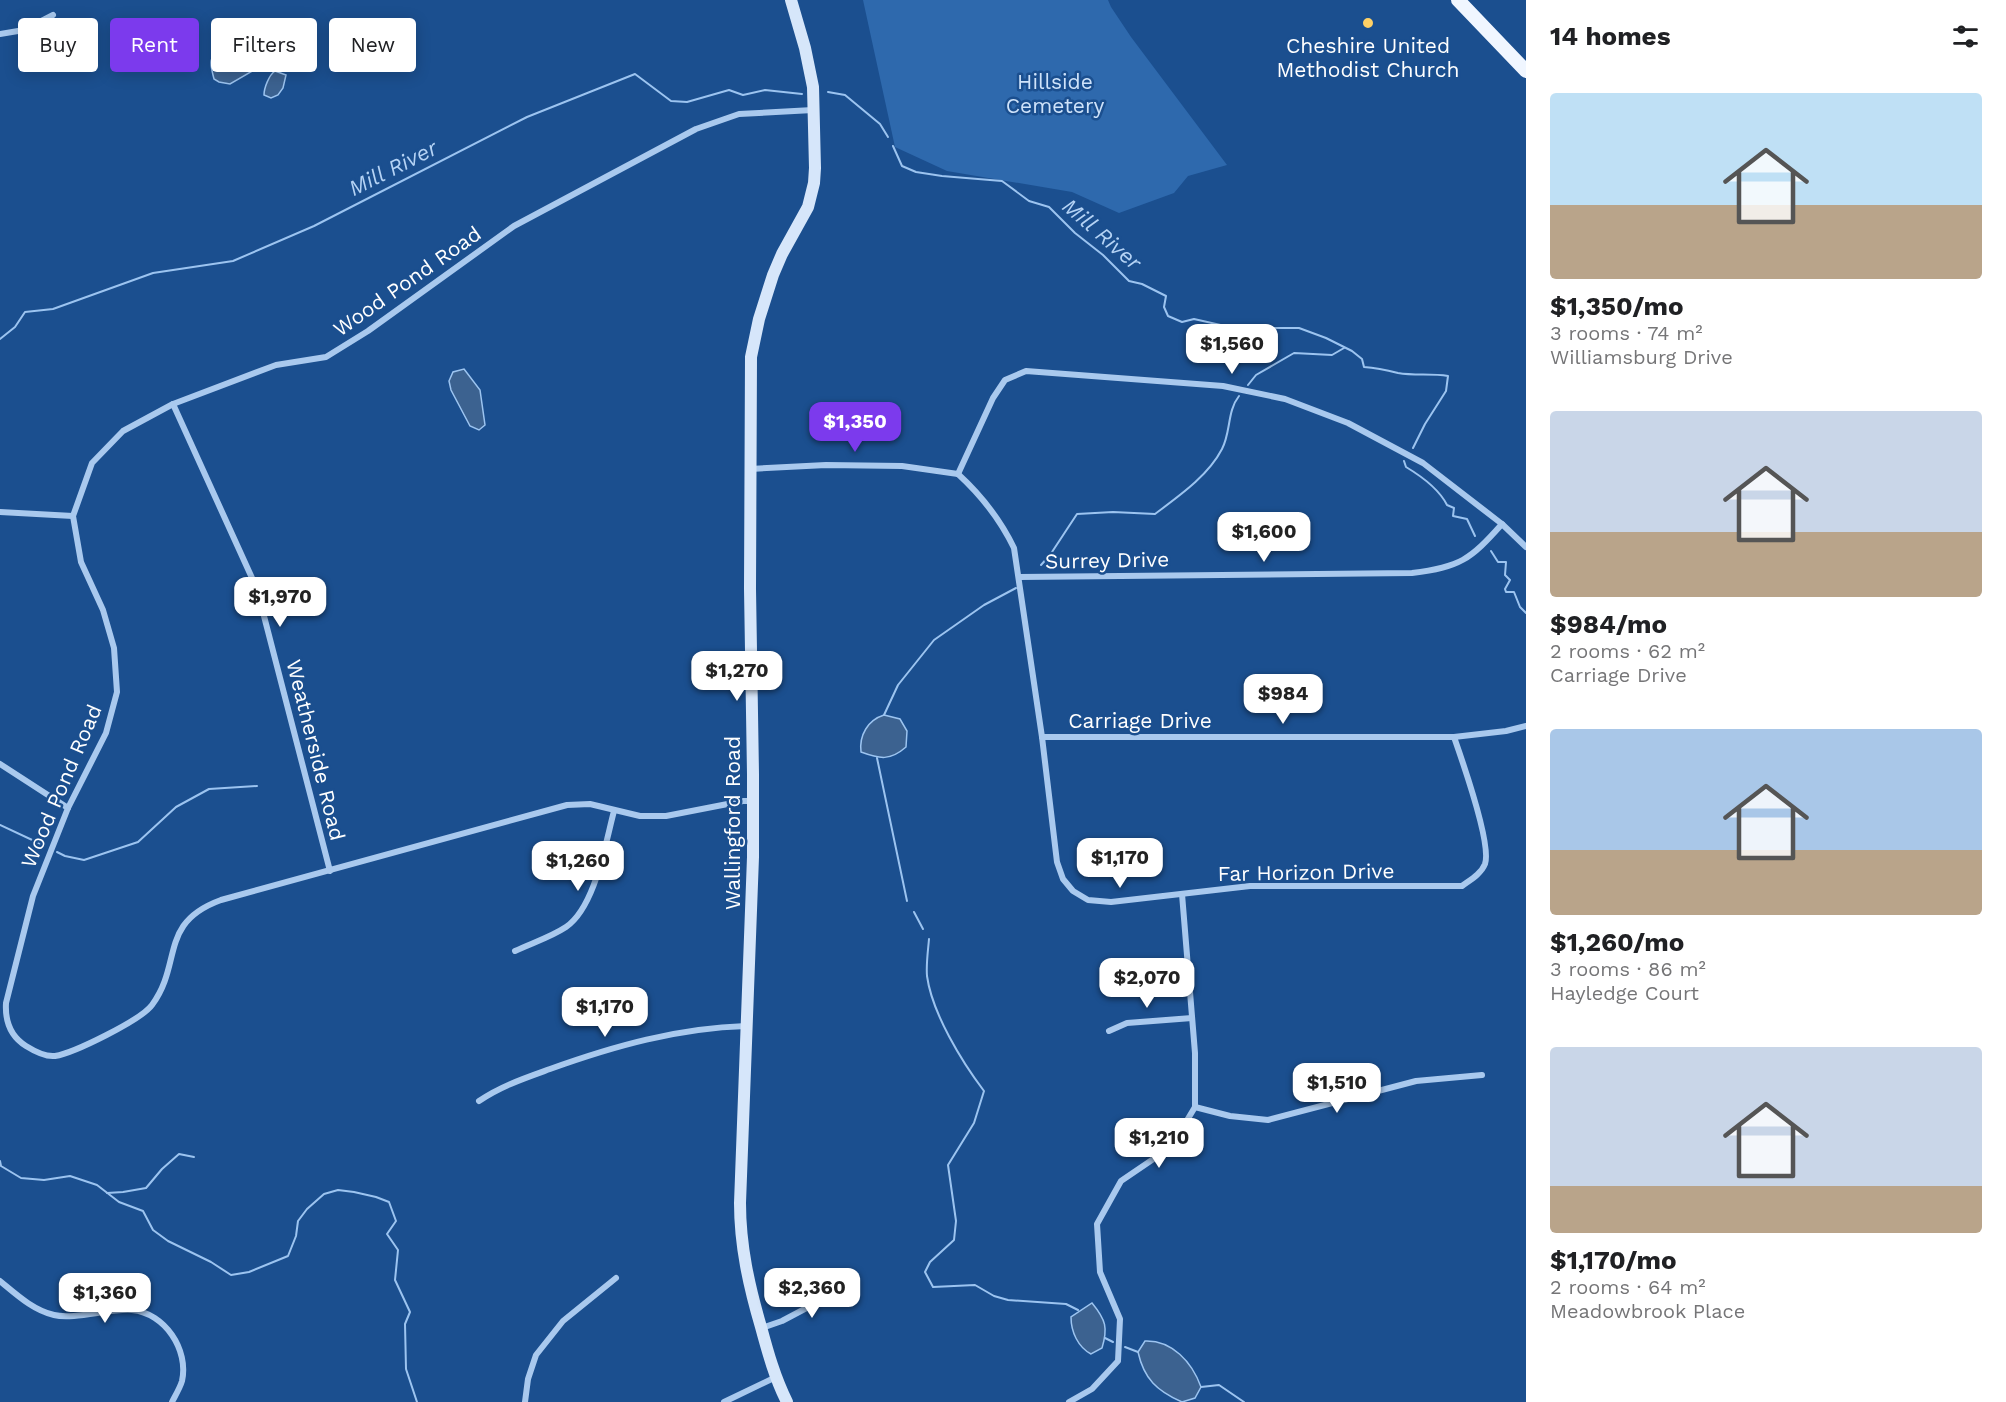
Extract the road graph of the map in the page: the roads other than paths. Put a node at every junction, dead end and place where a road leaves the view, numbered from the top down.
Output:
1 (791, 0) edge
2 (1458, 0) edge
3 (53, 15) dead end
4 (0, 34) edge
5 (1526, 71) edge
6 (815, 110) junction
7 (173, 404) junction
8 (750, 469) junction
9 (958, 474) junction
10 (0, 512) edge
11 (73, 516) junction
12 (1502, 524) junction
13 (1526, 547) edge
14 (1019, 577) junction
15 (1526, 726) edge
16 (1042, 737) junction
17 (1454, 737) junction
18 (0, 764) edge
19 (753, 801) junction
20 (68, 808) junction
21 (614, 812) junction
22 (330, 871) junction
23 (1182, 894) junction
24 (515, 951) dead end
25 (1192, 1018) junction
26 (746, 1026) junction
27 (1109, 1031) dead end
28 (1482, 1075) dead end
29 (479, 1101) dead end
30 (1195, 1107) junction
31 (616, 1278) dead end
32 (0, 1281) edge
33 (844, 1281) dead end
34 (762, 1328) junction
35 (776, 1377) junction
36 (172, 1402) edge
37 (525, 1402) edge
38 (724, 1402) edge
39 (787, 1402) edge
40 (1069, 1402) edge

1 - 6 street, Wallingford Road
2 - 5 main road
3 - 4 street
6 - 7 street, Wood Pond Road
6 - 8 street, Wallingford Road
7 - 11 street, Wood Pond Road
7 - 22 street, Weatherside Road
8 - 9 street
8 - 19 street, Wallingford Road
9 - 12 street
9 - 14 street, Far Horizon Drive
10 - 11 street
11 - 20 street, Wood Pond Road
12 - 13 street
12 - 14 street, Surrey Drive
14 - 16 street, Far Horizon Drive
15 - 17 street, Carriage Drive
16 - 17 street, Carriage Drive
16 - 23 street, Far Horizon Drive
17 - 23 street, Far Horizon Drive
18 - 20 street
19 - 21 street, Wood Pond Road
19 - 26 street, Wallingford Road
20 - 22 street, Wood Pond Road
21 - 22 street, Wood Pond Road
21 - 24 street
23 - 25 street
25 - 27 street
25 - 30 street
26 - 29 street
26 - 34 street, Wallingford Road
28 - 30 street
30 - 40 street
31 - 37 street
32 - 36 street
33 - 34 street
34 - 35 street, Wallingford Road
35 - 38 street
35 - 39 street, Wallingford Road

